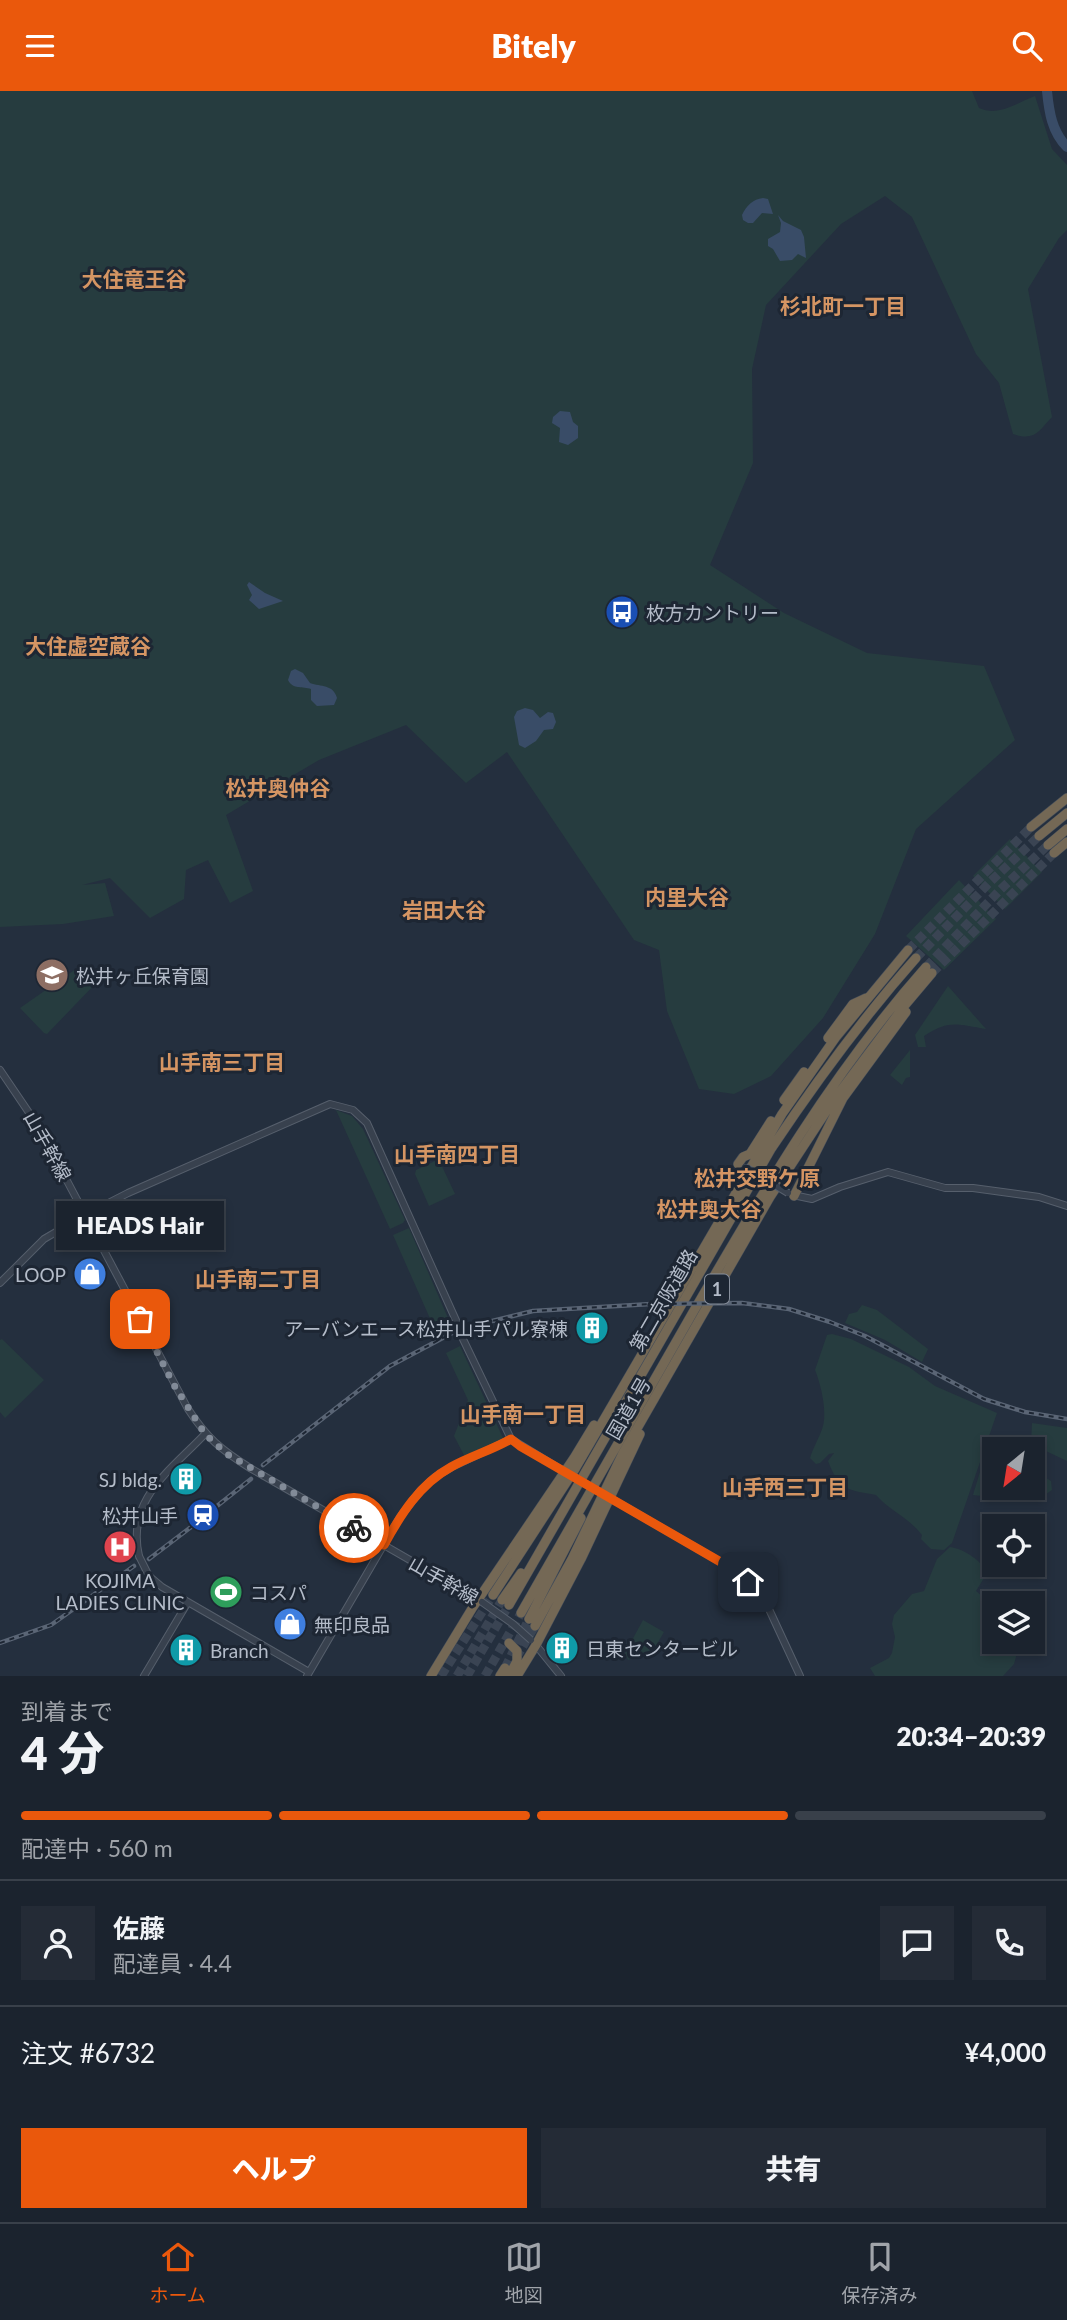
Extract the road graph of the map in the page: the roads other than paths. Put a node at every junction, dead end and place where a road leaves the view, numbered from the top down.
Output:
1 (1067, 797) edge
2 (1067, 813) edge
3 (1031, 827) tunnel mouth
4 (1067, 829) edge
5 (1039, 836) tunnel mouth
6 (1065, 843) edge
7 (908, 950) tunnel mouth
8 (916, 958) tunnel mouth
9 (929, 973) junction
10 (870, 996) junction
11 (0, 1070) edge
12 (742, 1165) joint
13 (791, 1194) junction
14 (1067, 1206) edge
15 (85, 1215) junction
16 (0, 1283) edge
17 (632, 1369) junction
18 (664, 1382) junction
19 (205, 1434) junction
20 (511, 1439) junction
21 (605, 1466) junction
22 (384, 1545) junction
23 (480, 1600) junction
24 (501, 1600) joint
25 (188, 1602) junction
26 (521, 1613) tunnel mouth
27 (509, 1643) dead end
28 (534, 1643) junction
29 (504, 1673) edge
30 (308, 1674) edge
31 (144, 1676) edge
32 (431, 1676) edge
33 (517, 1676) edge
34 (561, 1676) edge
35 (800, 1676) edge

1 - 3 highway
2 - 5 highway
4 - 6 highway
7 - 10 highway, 国道1号 / 1
8 - 24 highway, 第二京阪道路
9 - 13 highway
9 - 18 highway, 国道1号 / 1
9 - 21 highway, 第二京阪道路
10 - 12 highway
10 - 17 highway, 国道1号 / 1
11 - 15 street, 山手幹線
12 - 13 street, bridge
13 - 14 street
15 - 16 street
15 - 19 street, 山手幹線
15 - 20 street, bridge
17 - 23 highway, 1
17 - 24 highway, 国道1号 / 1
18 - 21 highway, 国道1号 / 1
18 - 28 highway, 1
19 - 22 street, 山手幹線, bridge
19 - 25 street, bridge
20 - 22 street
20 - 35 street, bridge
21 - 26 highway, 第二京阪道路
22 - 23 street, 山手幹線
22 - 30 street
23 - 28 street, 山手幹線, bridge
23 - 32 highway, 1
25 - 30 street
25 - 31 street
27 - 29 highway
28 - 33 highway, 1
28 - 34 street, 山手幹線

